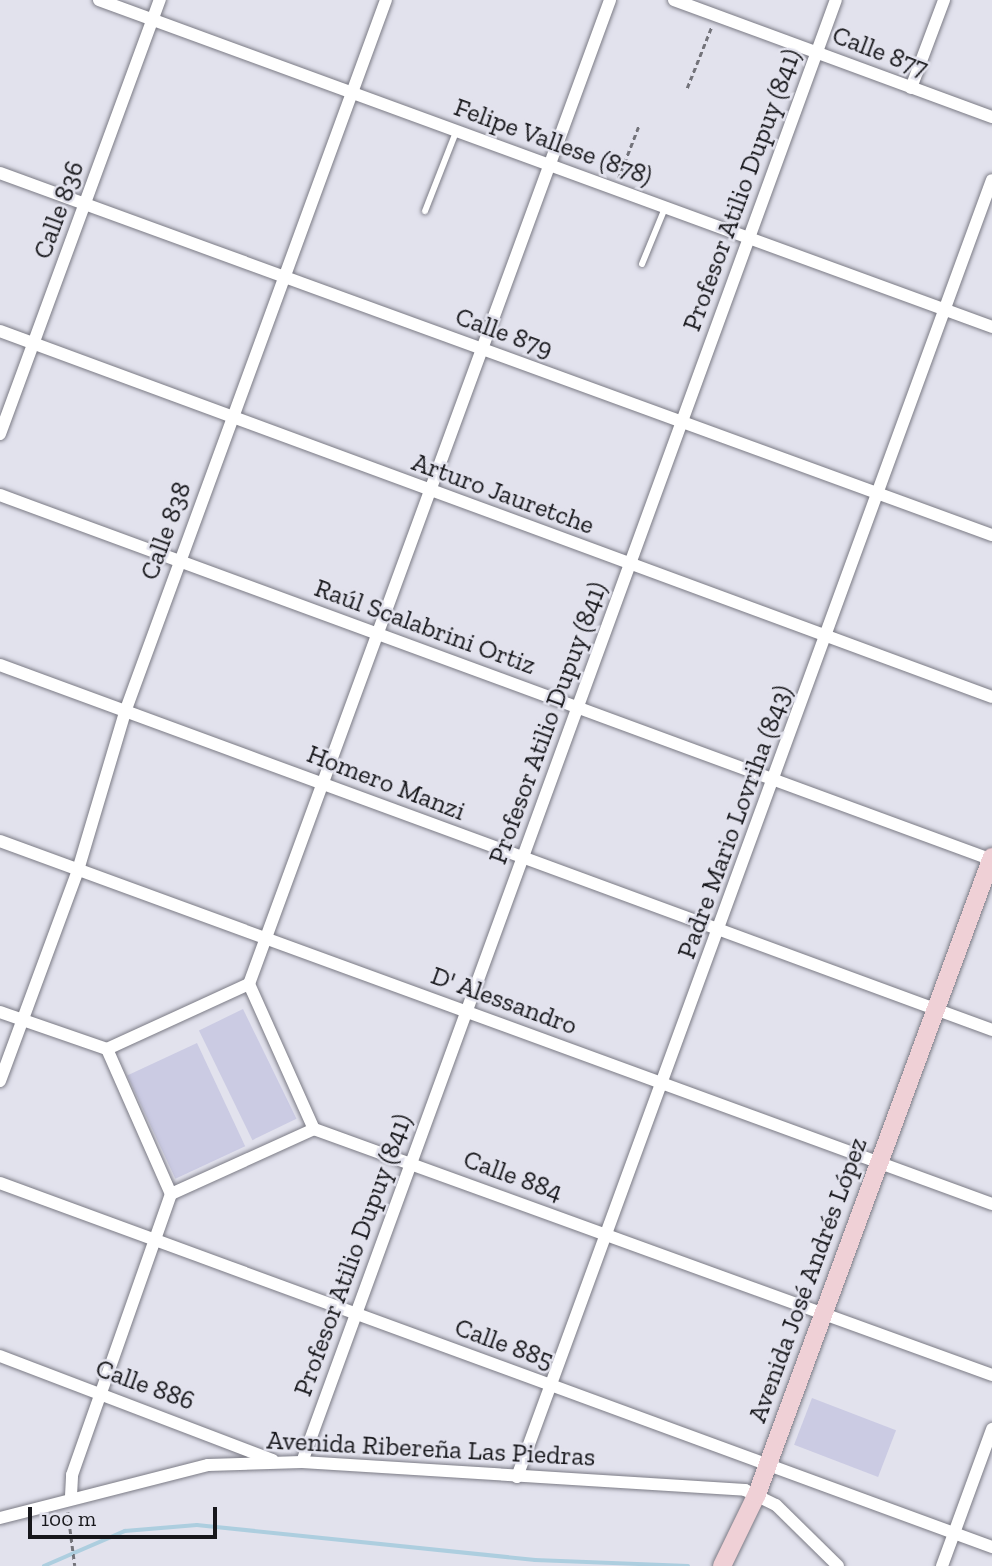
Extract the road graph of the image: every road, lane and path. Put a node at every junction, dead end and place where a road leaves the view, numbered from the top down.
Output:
1 (99, 0) edge
2 (160, 0) edge
3 (386, 0) edge
4 (610, 0) edge
5 (674, 0) edge
6 (836, 0) edge
7 (944, 0) edge
8 (716, 15) junction
9 (152, 20) junction
10 (817, 52) junction
11 (687, 88) dead end
12 (911, 88) junction
13 (352, 92) junction
14 (992, 117) edge
15 (639, 125) dead end
16 (456, 131) junction
17 (550, 164) junction
18 (0, 173) edge
19 (992, 180) edge
20 (615, 188) junction
21 (86, 205) junction
22 (665, 208) junction
23 (425, 211) dead end
24 (749, 238) junction
25 (642, 264) dead end
26 (285, 277) junction
27 (945, 309) junction
28 (992, 327) edge
29 (0, 331) edge
30 (34, 344) junction
31 (481, 348) junction
32 (232, 417) junction
33 (682, 424) junction
34 (0, 434) edge
35 (430, 492) junction
36 (0, 495) edge
37 (879, 495) junction
38 (992, 535) edge
39 (180, 561) junction
40 (631, 564) junction
41 (379, 634) junction
42 (826, 636) junction
43 (0, 666) edge
44 (992, 697) edge
45 (576, 707) junction
46 (125, 712) junction
47 (776, 779) junction
48 (324, 783) junction
49 (0, 841) edge
50 (523, 859) junction
51 (992, 859) edge
52 (78, 870) junction
53 (720, 932) junction
54 (267, 941) junction
55 (249, 985) junction
56 (465, 1010) junction
57 (937, 1010) junction
58 (0, 1012) edge
59 (22, 1020) junction
60 (992, 1030) edge
61 (107, 1049) junction
62 (0, 1081) edge
63 (662, 1083) junction
64 (314, 1129) junction
65 (412, 1163) junction
66 (880, 1163) junction
67 (0, 1183) edge
68 (171, 1194) junction
69 (992, 1204) edge
70 (608, 1235) junction
71 (156, 1244) junction
72 (354, 1314) junction
73 (823, 1314) junction
74 (0, 1356) edge
75 (992, 1375) edge
76 (553, 1385) junction
77 (100, 1394) junction
78 (992, 1429) edge
79 (273, 1460) junction
80 (302, 1462) junction
81 (768, 1464) junction
82 (517, 1477) junction
83 (68, 1497) junction
84 (754, 1502) junction
85 (0, 1518) edge
86 (954, 1533) junction
87 (992, 1547) edge
88 (75, 1566) edge
89 (722, 1566) edge
90 (838, 1566) edge
91 (942, 1566) edge

1 - 9 street, Felipe Vallese (878)
2 - 9 street, Calle 836
3 - 13 street, Calle 838
4 - 17 street
5 - 8 street, Calle 877
6 - 10 street, Profesor Atilio Dupuy (841)
7 - 12 street
8 - 10 street, Calle 877
8 - 11 path
9 - 13 street, Felipe Vallese (878)
9 - 21 street, Calle 836
10 - 12 street, Calle 877
10 - 24 street, Profesor Atilio Dupuy (841)
12 - 14 street, Calle 877
13 - 16 street, Felipe Vallese (878)
13 - 26 street, Calle 838
15 - 20 path
16 - 17 street, Felipe Vallese (878)
16 - 23 lane
17 - 20 street, Felipe Vallese (878)
17 - 31 street
18 - 21 street, Calle 879
19 - 27 street, Padre Mario Lovriha (843)
20 - 22 street, Felipe Vallese (878)
21 - 26 street, Calle 879
21 - 30 street, Calle 836
22 - 24 street, Felipe Vallese (878)
22 - 25 lane
24 - 27 street, Felipe Vallese (878)
24 - 33 street, Profesor Atilio Dupuy (841)
26 - 31 street, Calle 879
26 - 32 street, Calle 838
27 - 28 street, Felipe Vallese (878)
27 - 37 street, Padre Mario Lovriha (843)
29 - 30 street, Arturo Jauretche
30 - 32 street, Arturo Jauretche
30 - 34 street, Calle 836
31 - 33 street, Calle 879
31 - 35 street
32 - 35 street, Arturo Jauretche
32 - 39 street, Calle 838
33 - 37 street, Calle 879
33 - 40 street, Profesor Atilio Dupuy (841)
35 - 40 street, Arturo Jauretche
35 - 41 street
36 - 39 street, Raúl Scalabrini Ortiz
37 - 38 street, Calle 879
37 - 42 street, Padre Mario Lovriha (843)
39 - 41 street, Raúl Scalabrini Ortiz
39 - 46 street, Calle 838
40 - 42 street, Arturo Jauretche
40 - 45 street, Profesor Atilio Dupuy (841)
41 - 45 street, Raúl Scalabrini Ortiz
41 - 48 street
42 - 44 street, Arturo Jauretche
42 - 47 street, Padre Mario Lovriha (843)
43 - 46 street, Homero Manzi
45 - 47 street, Raúl Scalabrini Ortiz
45 - 50 street, Profesor Atilio Dupuy (841)
46 - 48 street, Homero Manzi
46 - 52 street, Calle 838
47 - 51 street, Raúl Scalabrini Ortiz
47 - 53 street, Padre Mario Lovriha (843)
48 - 50 street, Homero Manzi
48 - 54 street
49 - 52 street, D' Alessandro
50 - 53 street, Homero Manzi
50 - 56 street, Profesor Atilio Dupuy (841)
51 - 57 main road, Avenida José Andrés López
52 - 54 street, D' Alessandro
52 - 59 street, Calle 838
53 - 57 street, Homero Manzi
53 - 63 street, Padre Mario Lovriha (843)
54 - 55 street
54 - 56 street, D' Alessandro
55 - 61 street
55 - 64 street
56 - 63 street, D' Alessandro
56 - 65 street, Profesor Atilio Dupuy (841)
57 - 60 street, Homero Manzi
57 - 66 main road, Avenida José Andrés López
58 - 59 street
59 - 61 street
59 - 62 street, Calle 838
61 - 68 street
63 - 66 street, D' Alessandro
63 - 70 street, Padre Mario Lovriha (843)
64 - 65 street, Calle 884
64 - 68 street
65 - 70 street, Calle 884
65 - 72 street, Profesor Atilio Dupuy (841)
66 - 69 street, D' Alessandro
66 - 73 main road, Avenida José Andrés López
67 - 71 street, Calle 885
68 - 71 street
70 - 73 street, Calle 884
70 - 76 street, Padre Mario Lovriha (843)
71 - 72 street, Calle 885
71 - 77 street
72 - 76 street, Calle 885
72 - 80 street, Profesor Atilio Dupuy (841)
73 - 75 street, Calle 884
73 - 81 main road, Avenida José Andrés López
74 - 77 street, Calle 886
76 - 81 street, Calle 885
76 - 82 street, Padre Mario Lovriha (843)
77 - 79 street, Calle 886
77 - 83 street
78 - 86 street
79 - 80 street, Avenida Ribereña Las Piedras
79 - 83 street, Avenida Ribereña Las Piedras
80 - 82 street, Avenida Ribereña Las Piedras
81 - 84 main road, Avenida José Andrés López
81 - 86 street, Calle 885
82 - 84 street, Avenida Ribereña Las Piedras
83 - 85 street, Avenida Ribereña Las Piedras
83 - 88 path
84 - 89 main road, Avenida José Andrés López
84 - 90 street
86 - 87 street, Calle 885
86 - 91 street

